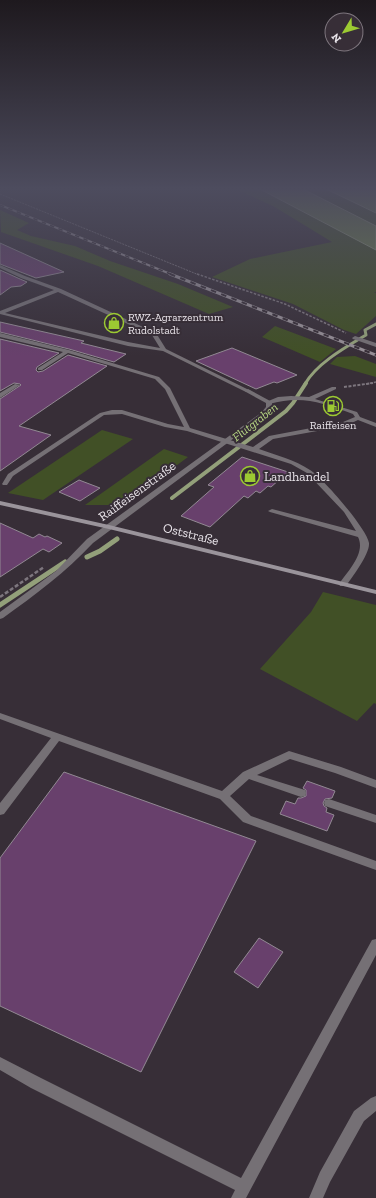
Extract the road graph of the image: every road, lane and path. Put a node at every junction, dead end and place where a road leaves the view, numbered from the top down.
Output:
1 (123, 244) edge
2 (0, 266) edge
3 (59, 290) junction
4 (0, 313) edge
5 (0, 335) edge
6 (355, 338) joint
7 (376, 345) edge
8 (164, 350) junction
9 (68, 351) junction
10 (40, 369) dead end
11 (376, 382) edge
12 (17, 385) dead end
13 (334, 388) joint
14 (0, 396) edge
15 (310, 399) junction
16 (269, 402) junction
17 (358, 418) junction
18 (375, 425) edge
19 (188, 429) junction
20 (225, 441) junction
21 (254, 450) junction
22 (5, 484) dead end
23 (0, 503) edge
24 (272, 511) dead end
25 (109, 527) junction
26 (361, 535) junction
27 (343, 584) junction
28 (376, 592) edge
29 (0, 616) edge
30 (0, 716) edge
31 (58, 736) junction
32 (247, 775) junction
33 (376, 784) edge
34 (301, 793) dead end
35 (224, 796) junction
36 (329, 804) dead end
37 (0, 811) edge
38 (376, 818) edge
39 (376, 866) edge
40 (376, 944) edge
41 (0, 1063) edge
42 (376, 1103) edge
43 (241, 1193) edge
44 (316, 1198) edge

1 - 6 path
2 - 3 street
3 - 4 street
3 - 8 street
4 - 8 street
5 - 9 street
6 - 7 street
8 - 16 street
9 - 10 street
9 - 19 street
11 - 13 path
12 - 14 street
13 - 15 street
15 - 16 street
15 - 17 street
16 - 20 street, Raiffeisenstraße
17 - 18 street
17 - 21 street
19 - 20 street
19 - 22 street
20 - 21 street
20 - 25 street, Raiffeisenstraße
21 - 26 street
23 - 25 street, Oststraße
24 - 26 street
25 - 27 street, Oststraße
25 - 29 street, Raiffeisenstraße
26 - 27 street
27 - 28 street, Oststraße
30 - 31 street
31 - 35 street
31 - 37 street
32 - 33 street
32 - 34 street
32 - 35 street
35 - 39 street
36 - 38 street
40 - 43 street
41 - 43 street
42 - 44 street

